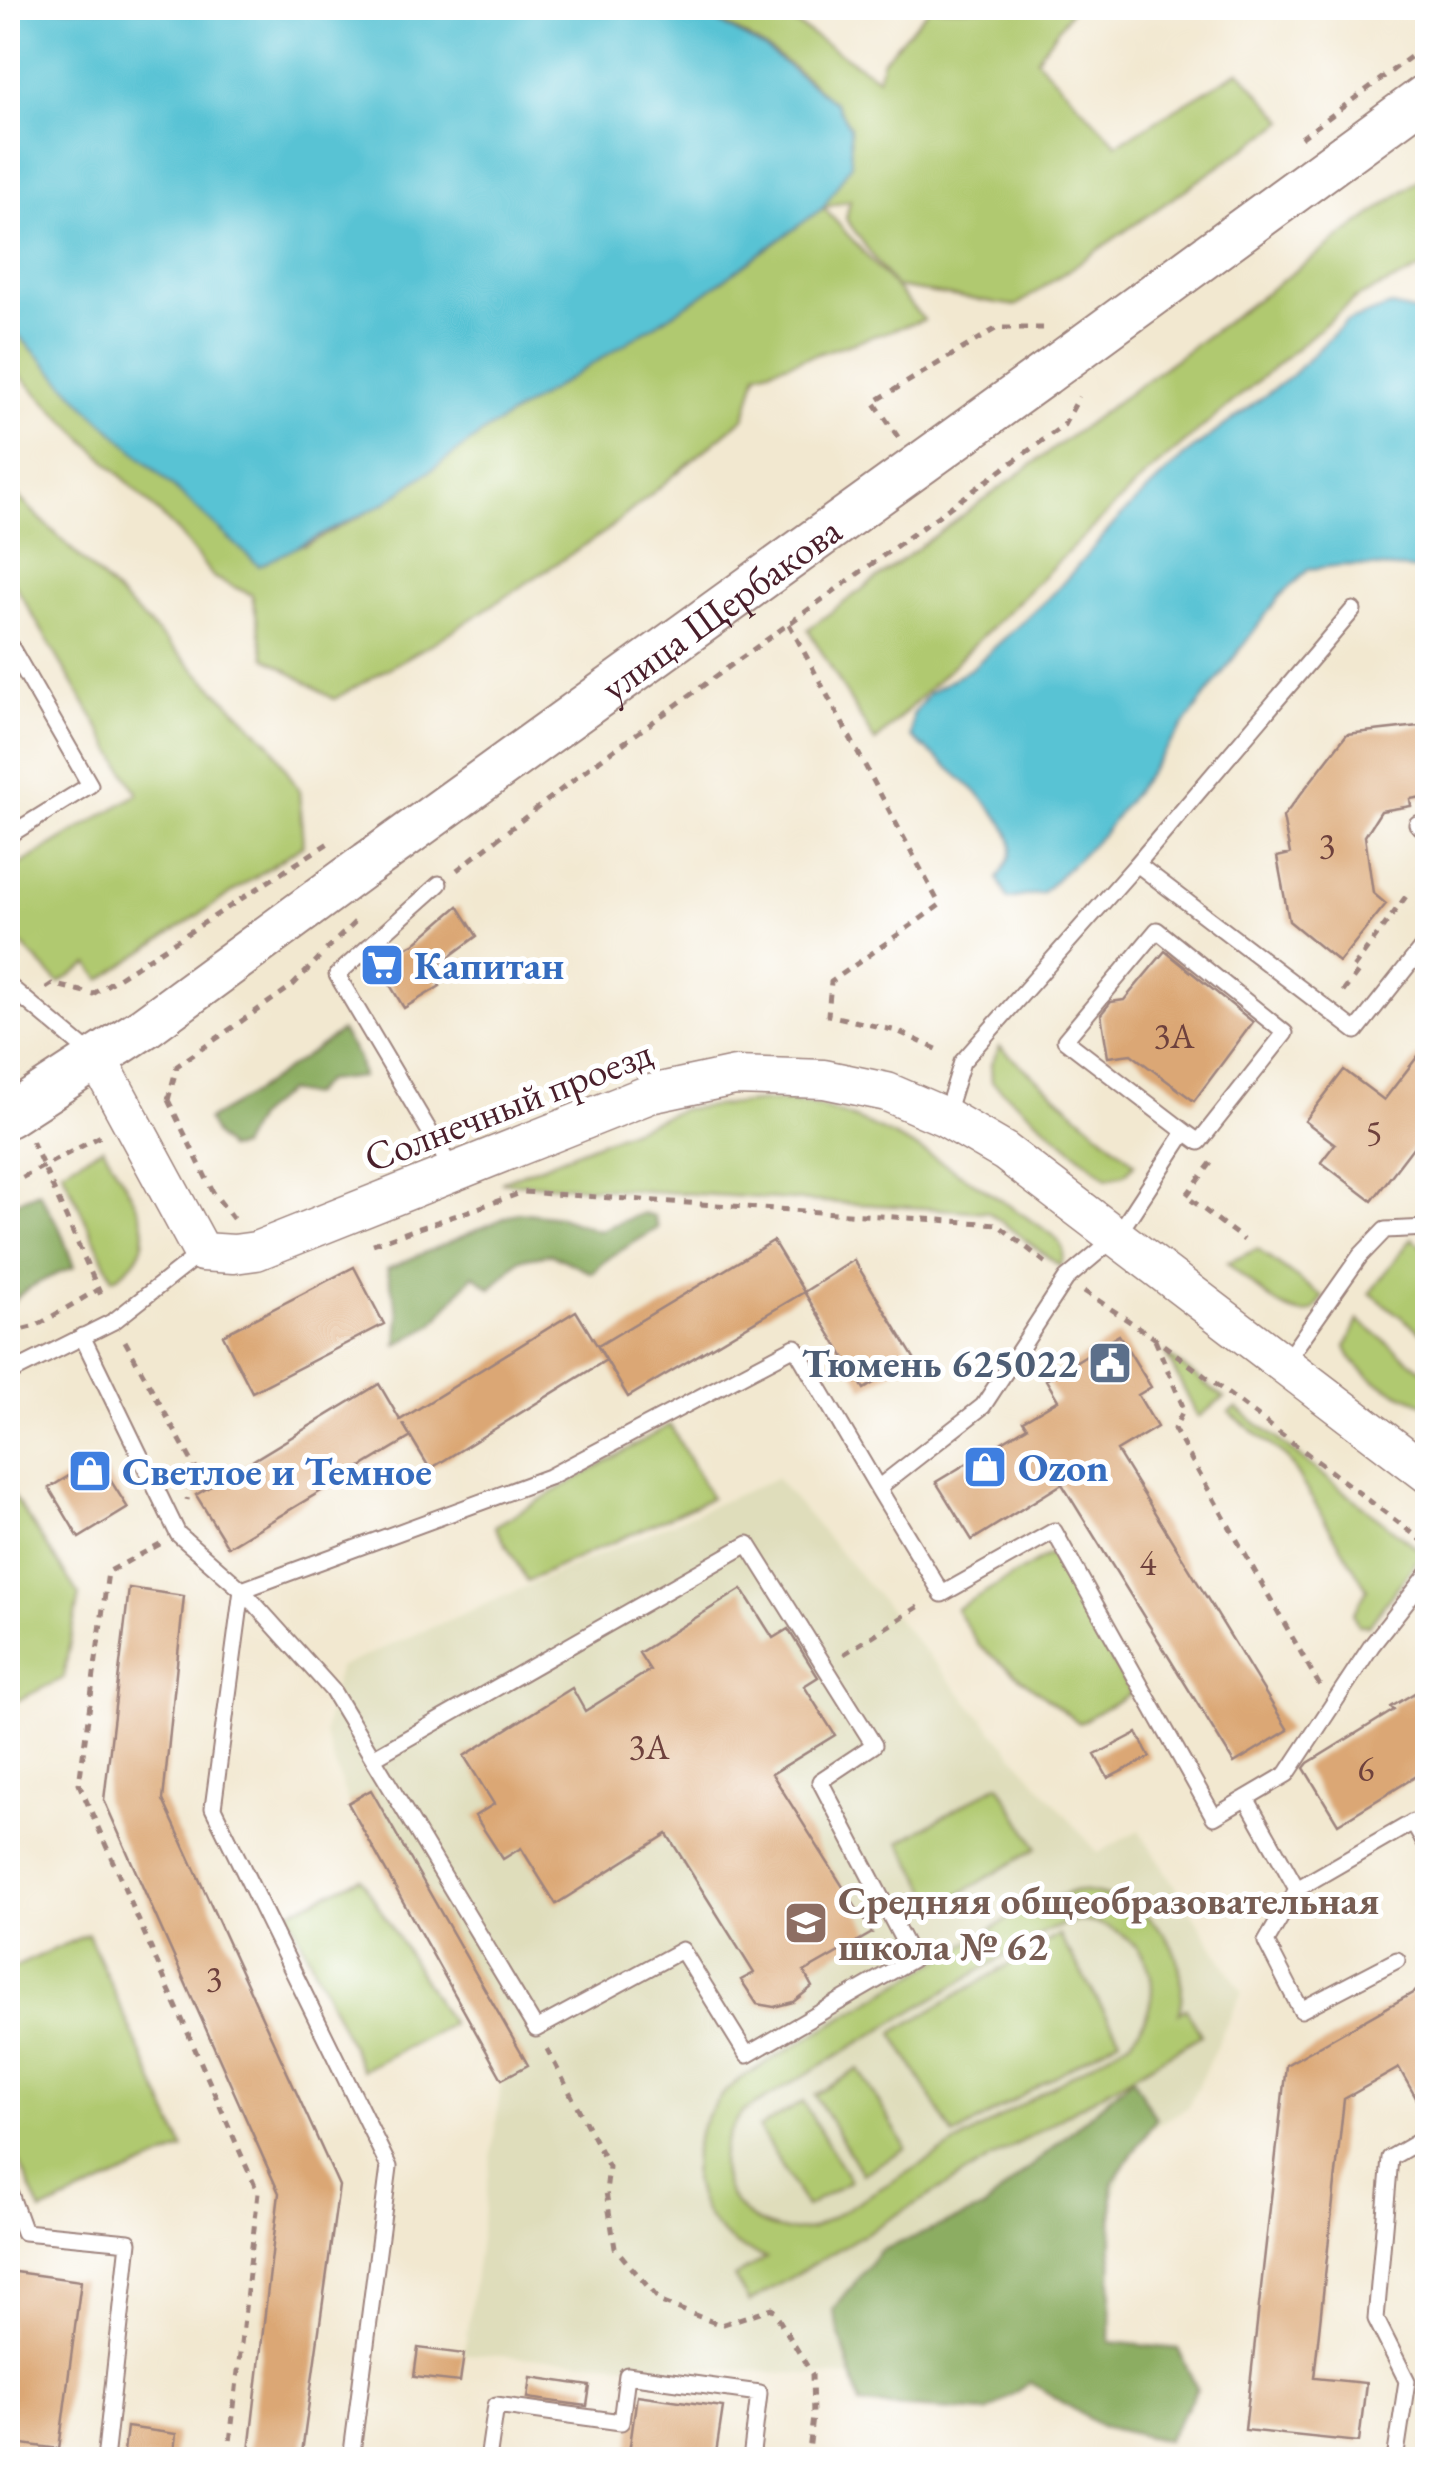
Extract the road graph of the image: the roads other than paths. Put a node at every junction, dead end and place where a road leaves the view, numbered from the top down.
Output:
1 (1428, 94) edge
2 (1354, 610) dead end
3 (8, 642) edge
4 (8, 836) edge
5 (1138, 864) junction
6 (439, 884) road end
7 (1428, 940) edge
8 (8, 985) edge
9 (98, 1060) junction
10 (8, 1116) edge
11 (945, 1117) junction
12 (1185, 1132) junction
13 (454, 1172) junction
14 (1428, 1228) edge
15 (1116, 1236) junction
16 (202, 1252) junction
17 (82, 1336) junction
18 (1284, 1364) junction
19 (8, 1374) edge
20 (1428, 1474) edge
21 (878, 1488) junction
22 (1428, 1574) edge
23 (242, 1590) junction
24 (372, 1758) junction
25 (1246, 1798) junction
26 (1428, 1848) edge
27 (1297, 1888) junction
28 (1397, 1960) dead end
29 (1428, 2136) edge
30 (8, 2188) edge
31 (105, 2460) edge
32 (351, 2460) edge
33 (488, 2460) edge
34 (750, 2460) edge
35 (1395, 2460) edge

1 - 9 main road, улица Щербакова, bridge
2 - 5 lane
3 - 4 lane
5 - 7 lane
5 - 11 lane
6 - 13 lane
8 - 9 lane
9 - 10 main road, улица Щербакова
9 - 16 street
11 - 13 street, Солнечный проезд
11 - 15 street, Солнечный проезд
12 - 12 lane
12 - 15 lane
13 - 16 street, Солнечный проезд
14 - 18 lane
15 - 18 street, Солнечный проезд
15 - 21 lane
16 - 17 lane
17 - 19 lane
17 - 23 lane
18 - 20 street, Солнечный проезд
21 - 23 lane
21 - 25 lane
22 - 25 lane
23 - 24 lane
23 - 32 lane
24 - 24 lane
25 - 27 lane
26 - 27 lane
27 - 28 lane
29 - 35 lane
30 - 31 lane
33 - 34 lane

